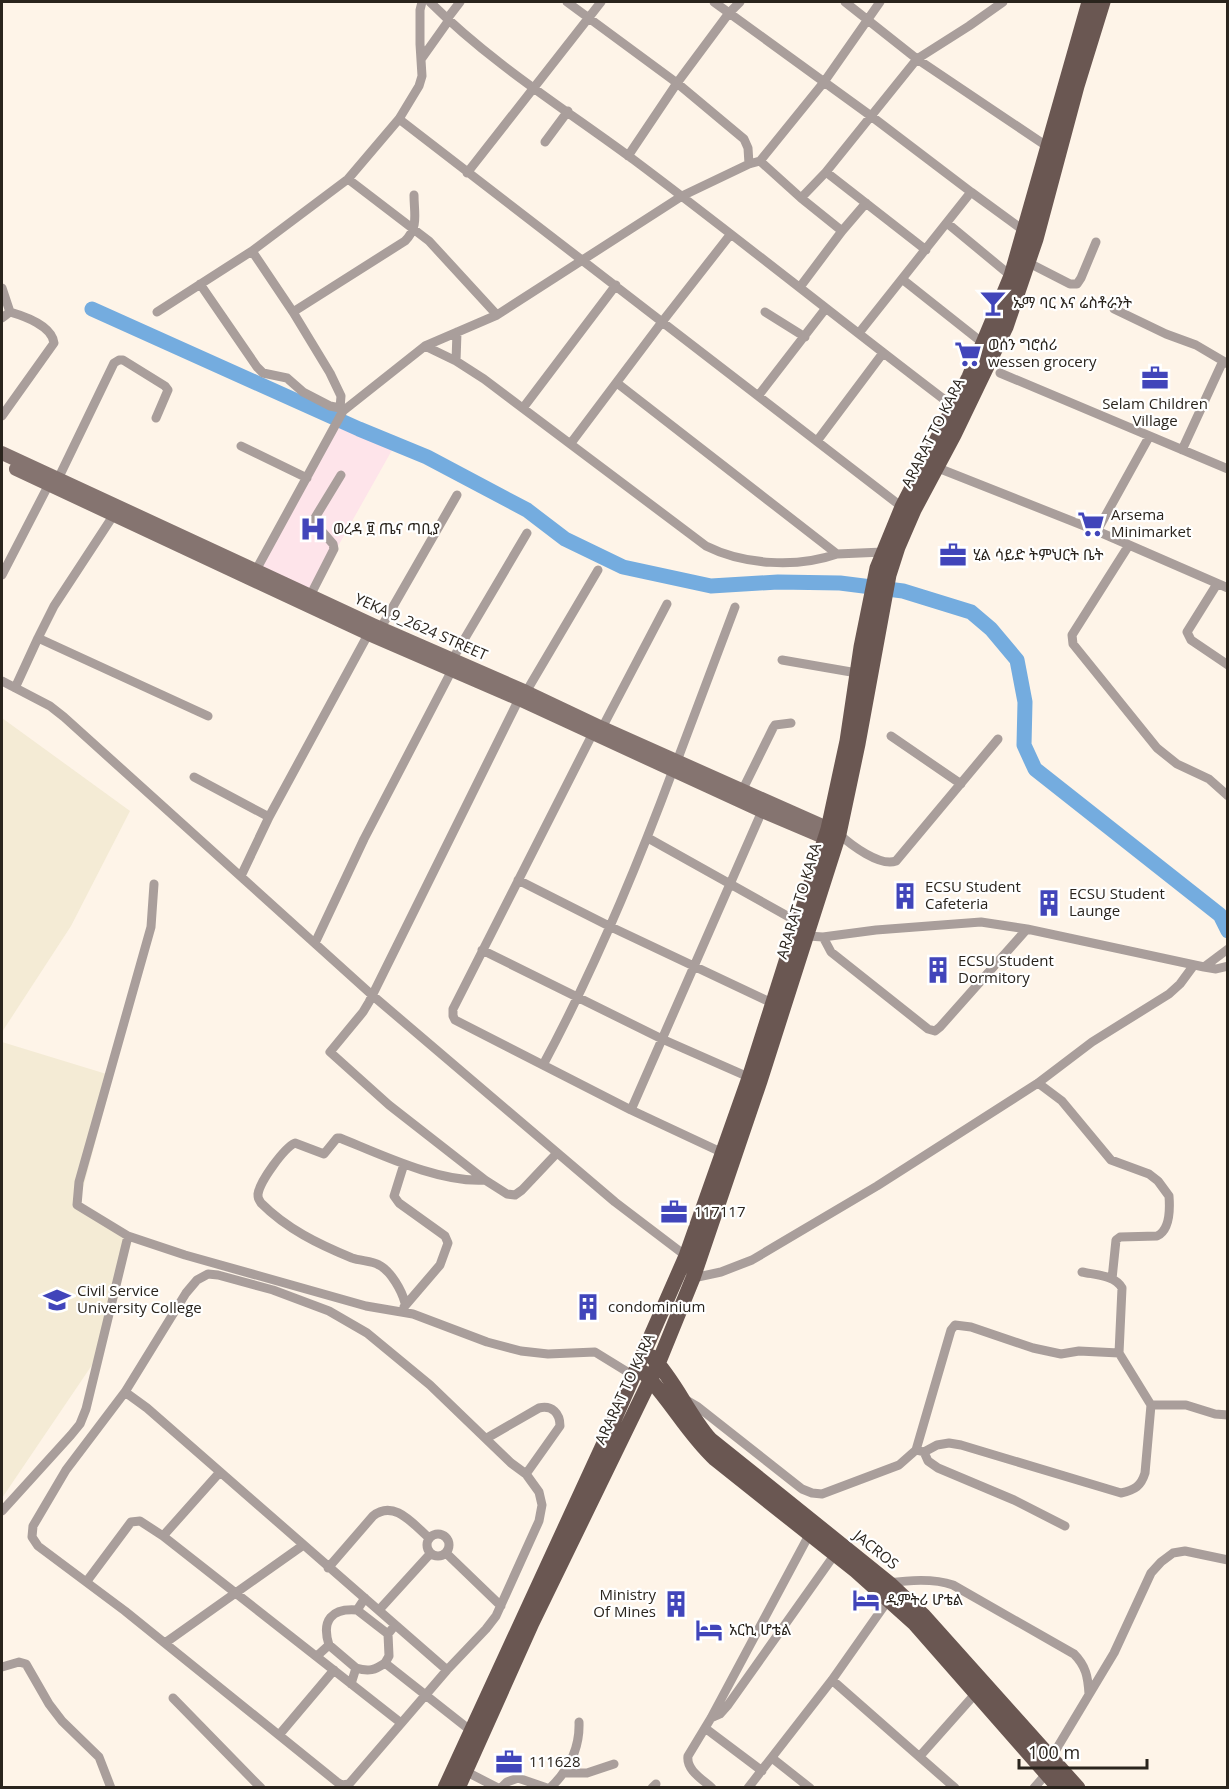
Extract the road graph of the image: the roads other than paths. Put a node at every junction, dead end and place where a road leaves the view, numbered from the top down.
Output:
1 (422, 2) edge
2 (430, 2) edge
3 (460, 2) edge
4 (567, 2) edge
5 (601, 2) edge
6 (714, 2) edge
7 (740, 2) edge
8 (845, 2) edge
9 (880, 2) edge
10 (1003, 2) edge
11 (1089, 2) edge
12 (1103, 2) edge
13 (729, 13) junction
14 (589, 17) junction
15 (868, 19) junction
16 (448, 20) junction
17 (1081, 48) junction
18 (422, 58) junction
19 (917, 58) junction
20 (824, 82) junction
21 (677, 83) junction
22 (532, 88) junction
23 (568, 111) junction
24 (871, 116) junction
25 (399, 119) junction
26 (544, 142) dead end
27 (1048, 147) junction
28 (628, 156) junction
29 (760, 161) junction
30 (749, 164) junction
31 (826, 172) junction
32 (467, 173) junction
33 (348, 179) junction
34 (971, 192) junction
35 (414, 195) dead end
36 (682, 196) junction
37 (801, 198) junction
38 (866, 203) junction
39 (947, 223) junction
40 (415, 229) junction
41 (842, 231) junction
42 (1030, 235) junction
43 (730, 236) junction
44 (1096, 242) dead end
45 (926, 250) junction
46 (252, 251) junction
47 (582, 259) junction
48 (1029, 263) junction
49 (1011, 276) junction
50 (902, 279) junction
51 (200, 284) junction
52 (616, 285) junction
53 (800, 287) junction
54 (2, 288) edge
55 (826, 308) junction
56 (1114, 309) dead end
57 (10, 312) junction
58 (157, 312) dead end
59 (293, 312) junction
60 (765, 312) dead end
61 (497, 315) junction
62 (2, 318) edge
63 (662, 322) junction
64 (457, 332) junction
65 (859, 333) junction
66 (805, 337) junction
67 (984, 344) junction
68 (425, 346) junction
69 (883, 353) junction
70 (456, 361) junction
71 (1225, 363) edge
72 (1000, 373) dead end
73 (617, 383) junction
74 (758, 396) junction
75 (523, 408) junction
76 (954, 408) junction
77 (340, 412) junction
78 (2, 417) edge
79 (156, 417) dead end
80 (1149, 436) junction
81 (817, 441) junction
82 (571, 443) junction
83 (241, 446) dead end
84 (1182, 450) junction
85 (2, 453) edge
86 (2, 462) edge
87 (931, 465) junction
88 (1227, 469) edge
89 (340, 475) dead end
90 (307, 478) junction
91 (53, 483) junction
92 (457, 495) dead end
93 (902, 507) junction
94 (113, 516) junction
95 (1097, 531) junction
96 (527, 533) dead end
97 (1129, 545) junction
98 (889, 547) junction
99 (837, 554) junction
100 (256, 570) junction
101 (598, 570) dead end
102 (2, 575) edge
103 (1216, 584) junction
104 (1227, 588) edge
105 (310, 596) junction
106 (878, 596) junction
107 (667, 604) dead end
108 (735, 608) dead end
109 (375, 631) junction
110 (38, 638) junction
111 (782, 660) dead end
112 (452, 665) junction
113 (1227, 665) edge
114 (856, 673) junction
115 (2, 681) edge
116 (15, 688) junction
117 (522, 695) junction
118 (208, 716) dead end
119 (791, 723) dead end
120 (597, 732) junction
121 (891, 736) dead end
122 (998, 739) dead end
123 (852, 742) junction
124 (675, 765) junction
125 (194, 777) dead end
126 (961, 784) junction
127 (742, 791) junction
128 (1227, 796) edge
129 (762, 811) junction
130 (270, 817) junction
131 (794, 819) junction
132 (836, 837) junction
133 (648, 838) junction
134 (241, 876) junction
135 (518, 880) junction
136 (154, 884) dead end
137 (730, 885) junction
138 (798, 922) junction
139 (611, 927) junction
140 (1027, 928) junction
141 (815, 937) junction
142 (315, 943) junction
143 (482, 950) junction
144 (1224, 951) edge
145 (1199, 966) junction
146 (695, 967) junction
147 (1226, 967) edge
148 (372, 995) junction
149 (578, 999) junction
150 (772, 1004) junction
151 (662, 1039) junction
152 (543, 1065) junction
153 (754, 1079) junction
154 (1038, 1083) junction
155 (631, 1110) junction
156 (557, 1153) junction
157 (723, 1153) junction
158 (404, 1164) junction
159 (485, 1180) junction
160 (128, 1236) junction
161 (686, 1256) junction
162 (1082, 1272) dead end
163 (693, 1278) junction
164 (1112, 1279) junction
165 (404, 1307) junction
166 (646, 1350) junction
167 (1119, 1353) junction
168 (658, 1364) junction
169 (636, 1371) junction
170 (650, 1378) junction
171 (125, 1392) junction
172 (684, 1399) junction
173 (1151, 1405) junction
174 (1227, 1416) edge
175 (487, 1438) junction
176 (920, 1451) junction
177 (220, 1472) junction
178 (526, 1474) junction
179 (2, 1510) edge
180 (1065, 1526) dead end
181 (809, 1535) junction
182 (163, 1536) junction
183 (429, 1538) junction
184 (303, 1546) junction
185 (446, 1553) junction
186 (430, 1554) junction
187 (835, 1554) junction
188 (1227, 1560) edge
189 (328, 1568) junction
190 (87, 1581) junction
191 (889, 1583) junction
192 (236, 1592) junction
193 (365, 1598) junction
194 (889, 1599) junction
195 (501, 1606) junction
196 (357, 1610) junction
197 (379, 1610) junction
198 (920, 1620) junction
199 (395, 1624) junction
200 (388, 1634) junction
201 (752, 1641) junction
202 (165, 1643) junction
203 (329, 1644) junction
204 (768, 1650) junction
205 (318, 1655) junction
206 (385, 1663) junction
207 (2, 1667) edge
208 (356, 1668) junction
209 (334, 1670) junction
210 (447, 1670) junction
211 (832, 1680) junction
212 (351, 1684) junction
213 (976, 1693) junction
214 (1089, 1694) junction
215 (424, 1696) junction
216 (174, 1698) dead end
217 (711, 1718) junction
218 (401, 1722) junction
219 (579, 1722) dead end
220 (705, 1728) junction
221 (475, 1734) junction
222 (279, 1735) junction
223 (920, 1756) junction
224 (772, 1758) junction
225 (1051, 1758) junction
226 (614, 1764) dead end
227 (465, 1771) junction
228 (762, 1771) junction
229 (563, 1773) junction
230 (1047, 1773) junction
231 (111, 1788) edge
232 (261, 1788) edge
233 (445, 1788) edge
234 (458, 1788) edge
235 (500, 1788) edge
236 (548, 1788) edge
237 (712, 1788) edge
238 (748, 1788) edge
239 (810, 1788) edge
240 (955, 1788) edge
241 (1034, 1788) edge
242 (1059, 1788) edge
243 (1078, 1788) edge

1 - 18 street
2 - 16 street
3 - 16 street
4 - 14 street
5 - 14 street
6 - 13 street
7 - 13 street
8 - 15 street
9 - 15 street
10 - 19 street
11 - 17 main road, ARARAT TO KARA
12 - 17 main road, ARARAT TO KARA
13 - 20 street
13 - 21 street
14 - 21 street
14 - 22 street
15 - 19 street
15 - 20 street
16 - 18 street
16 - 22 street
17 - 27 main road, ARARAT TO KARA
17 - 42 main road, ARARAT TO KARA
18 - 25 street
19 - 24 street
19 - 27 street
20 - 24 street
20 - 29 street
21 - 28 street
21 - 30 street
22 - 23 street
22 - 32 street
23 - 26 street
23 - 28 street
24 - 31 street
24 - 34 street
25 - 32 street
25 - 33 street
27 - 42 main road, ARARAT TO KARA
28 - 36 street
29 - 30 street
29 - 37 street
30 - 36 street
31 - 37 street
31 - 38 street
32 - 47 street
33 - 40 street
33 - 46 street
34 - 39 street
34 - 42 street
35 - 40 street
36 - 43 street
36 - 47 street
37 - 41 street
38 - 41 street
38 - 45 street
39 - 45 street
39 - 49 street
40 - 59 street
40 - 61 street
41 - 53 street
42 - 48 main road, ARARAT TO KARA
42 - 49 main road, ARARAT TO KARA
43 - 53 street
43 - 63 street
44 - 48 street
45 - 50 street
46 - 51 street
46 - 59 street
47 - 52 street
47 - 61 street
48 - 87 main road, ARARAT TO KARA
49 - 67 main road, ARARAT TO KARA
50 - 65 street
50 - 67 street
51 - 58 street
51 - 77 street
52 - 63 street
52 - 75 street
53 - 55 street
54 - 57 street
55 - 65 street
55 - 66 street
56 - 71 street
57 - 62 street
57 - 78 street
59 - 77 street
60 - 66 street
61 - 64 street
63 - 73 street
63 - 74 street
64 - 68 street
64 - 70 street
65 - 69 street
66 - 74 street
67 - 76 main road, ARARAT TO KARA
68 - 70 street
68 - 77 street
69 - 76 street
69 - 81 street
70 - 75 street
71 - 84 street
72 - 80 street
73 - 82 street
73 - 99 street
74 - 81 street
75 - 82 street
76 - 87 main road, ARARAT TO KARA
77 - 90 street
79 - 91 street
80 - 84 street
80 - 95 street
81 - 93 street
82 - 99 street
83 - 90 street
84 - 88 street
85 - 91 main road, YEKA 9_2624 STREET
86 - 91 main road, YEKA 9_2624 STREET
87 - 93 main road, ARARAT TO KARA
87 - 95 street
87 - 98 main road, ARARAT TO KARA
89 - 105 street
90 - 100 street
91 - 94 main road, YEKA 9_2624 STREET
91 - 100 main road, YEKA 9_2624 STREET
91 - 102 street
92 - 109 street
93 - 98 main road, ARARAT TO KARA
94 - 109 main road, YEKA 9_2624 STREET
94 - 110 street
95 - 97 street
96 - 112 street
97 - 103 street
97 - 128 street
98 - 99 street
98 - 106 main road, ARARAT TO KARA
100 - 105 main road, YEKA 9_2624 STREET
101 - 117 street
103 - 104 street
103 - 113 street
105 - 109 main road, YEKA 9_2624 STREET
106 - 114 main road, ARARAT TO KARA
106 - 123 main road, ARARAT TO KARA
107 - 120 street
108 - 124 street
109 - 112 main road, YEKA 9_2624 STREET
109 - 130 street
110 - 116 street
110 - 118 street
111 - 114 street
112 - 117 main road, YEKA 9_2624 STREET
112 - 142 street
114 - 123 main road, ARARAT TO KARA
115 - 116 street
116 - 134 street
117 - 120 main road, YEKA 9_2624 STREET
117 - 148 street
119 - 127 street
120 - 124 main road, YEKA 9_2624 STREET
120 - 135 street
121 - 126 street
122 - 126 street
123 - 132 main road, ARARAT TO KARA
124 - 127 main road, YEKA 9_2624 STREET
124 - 129 main road, YEKA 9_2624 STREET
124 - 133 street
125 - 130 street
126 - 132 street
127 - 131 main road, YEKA 9_2624 STREET
129 - 131 main road, YEKA 9_2624 STREET
129 - 137 street
130 - 134 street
131 - 132 main road, YEKA 9_2624 STREET
132 - 138 main road, ARARAT TO KARA
132 - 141 main road, ARARAT TO KARA
133 - 137 street
133 - 139 street
134 - 142 street
135 - 139 street
135 - 143 street
136 - 160 street
137 - 138 street
137 - 146 street
138 - 150 main road, ARARAT TO KARA
139 - 146 street
139 - 149 street
140 - 141 street
140 - 141 street
140 - 145 street
141 - 153 main road, ARARAT TO KARA
142 - 148 street
143 - 149 street
143 - 152 street
144 - 145 street
145 - 147 street
145 - 154 street
146 - 150 street
146 - 151 street
148 - 156 street
148 - 159 street
149 - 151 street
149 - 152 street
150 - 153 main road, ARARAT TO KARA
151 - 153 street
151 - 155 street
152 - 155 street
153 - 157 main road, ARARAT TO KARA
153 - 163 main road, ARARAT TO KARA
154 - 163 street
154 - 164 street
155 - 157 street
156 - 159 street
156 - 161 street
157 - 161 main road, ARARAT TO KARA
158 - 159 street
158 - 165 street
158 - 165 street
160 - 165 street
160 - 179 street
161 - 166 main road, ARARAT TO KARA
162 - 164 street
163 - 168 main road, ARARAT TO KARA
164 - 167 street
165 - 169 street
166 - 168 main road, JACROS
166 - 169 main road, ARARAT TO KARA
167 - 173 street
167 - 176 street
168 - 170 main road, ARARAT TO KARA
168 - 172 main road, JACROS
169 - 170 main road, JACROS
169 - 221 main road, ARARAT TO KARA
170 - 181 main road, JACROS
170 - 221 main road, ARARAT TO KARA
171 - 175 street
171 - 177 street
171 - 190 street
172 - 176 street
172 - 191 main road, JACROS
173 - 174 street
173 - 176 street
175 - 178 street
175 - 178 street
176 - 180 street
177 - 182 street
177 - 184 street
178 - 195 street
181 - 187 main road, JACROS
181 - 201 street
182 - 190 street
182 - 192 street
183 - 185 street
183 - 186 street
183 - 189 street
184 - 189 street
184 - 192 street
185 - 186 street
185 - 195 street
186 - 197 street
187 - 194 main road, JACROS
187 - 204 street
188 - 214 street
189 - 193 street
190 - 202 street
191 - 198 main road, JACROS
191 - 214 street
192 - 202 street
192 - 205 street
193 - 196 street
193 - 197 street
194 - 198 main road, JACROS
194 - 211 street
195 - 210 street
196 - 200 street
196 - 203 street
197 - 199 street
198 - 213 main road, JACROS
198 - 225 main road, JACROS
199 - 200 street
199 - 210 street
200 - 206 street
201 - 204 street
201 - 217 street
202 - 222 street
203 - 205 street
203 - 208 street
204 - 217 street
205 - 209 street
206 - 208 street
206 - 215 street
207 - 231 street
208 - 212 street
209 - 212 street
209 - 222 street
210 - 215 street
211 - 223 street
211 - 224 street
212 - 218 street
213 - 223 street
213 - 230 main road, JACROS
214 - 225 street
215 - 218 street
215 - 221 street
216 - 232 street
217 - 220 street
218 - 222 street
219 - 229 street
220 - 228 street
220 - 237 street
221 - 227 main road, ARARAT TO KARA
221 - 233 main road, ARARAT TO KARA
223 - 240 street
224 - 228 street
224 - 239 street
225 - 243 main road, JACROS
226 - 229 street
227 - 234 main road, ARARAT TO KARA
227 - 235 street
228 - 238 street
229 - 236 street
230 - 241 street
230 - 242 main road, JACROS
235 - 236 street

